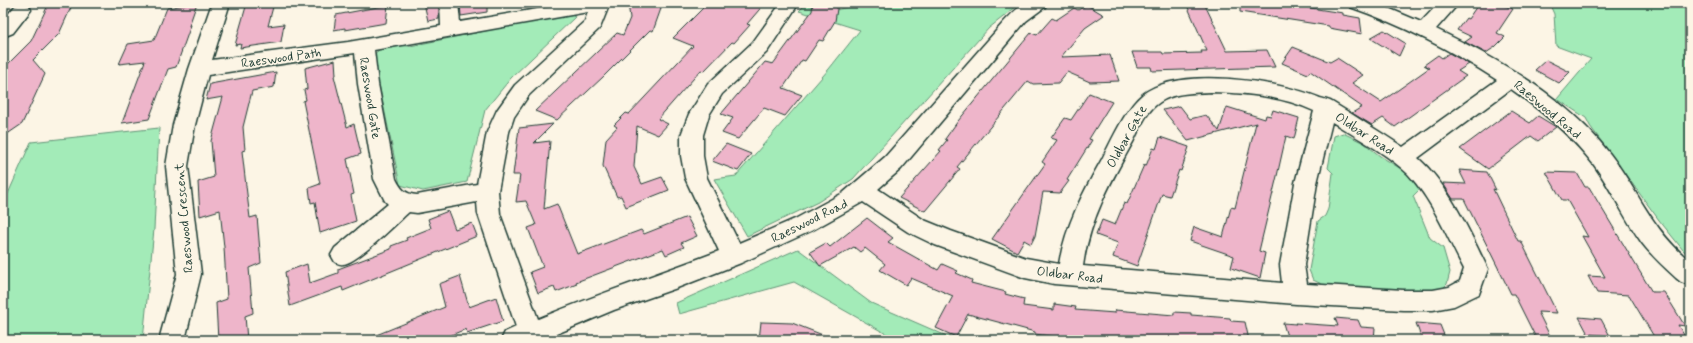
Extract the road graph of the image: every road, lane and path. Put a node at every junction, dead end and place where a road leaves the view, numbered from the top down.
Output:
1 (221, 3) edge
2 (449, 3) edge
3 (601, 3) edge
4 (790, 3) edge
5 (1038, 3) edge
6 (1357, 3) edge
7 (1450, 3) edge
8 (22, 10) dead end
9 (451, 30) junction
10 (1424, 30) junction
11 (3, 31) edge
12 (364, 45) junction
13 (198, 69) junction
14 (1512, 79) junction
15 (1325, 107) junction
16 (1410, 164) junction
17 (862, 190) junction
18 (487, 192) junction
19 (404, 203) junction
20 (343, 255) dead end
21 (733, 256) junction
22 (1690, 275) edge
23 (1069, 276) junction
24 (1296, 294) junction
25 (522, 336) edge
26 (172, 340) edge

1 - 13 street, Raeswood Crescent
2 - 9 street
3 - 9 street, Raeswood Gate
3 - 18 street, Raeswood Gate
4 - 21 street
5 - 17 street, Raeswood Road
6 - 10 street, Raeswood Road
7 - 10 street
8 - 11 street
9 - 12 street, Raeswood Gate
10 - 14 street, Raeswood Road
12 - 13 street, Raeswood Path
12 - 19 street, Raeswood Gate
13 - 26 street, Raeswood Crescent
14 - 16 street, Oldbar Road
14 - 22 street, Raeswood Road
15 - 16 street, Oldbar Road
15 - 23 street, Oldbar Gate
15 - 24 street, Oldbar Road
16 - 24 street, Oldbar Road
17 - 21 street, Raeswood Road
17 - 23 street, Oldbar Road
18 - 19 street
18 - 25 street, Raeswood Gate
19 - 20 street
21 - 25 street, Raeswood Road
23 - 24 street, Oldbar Road

